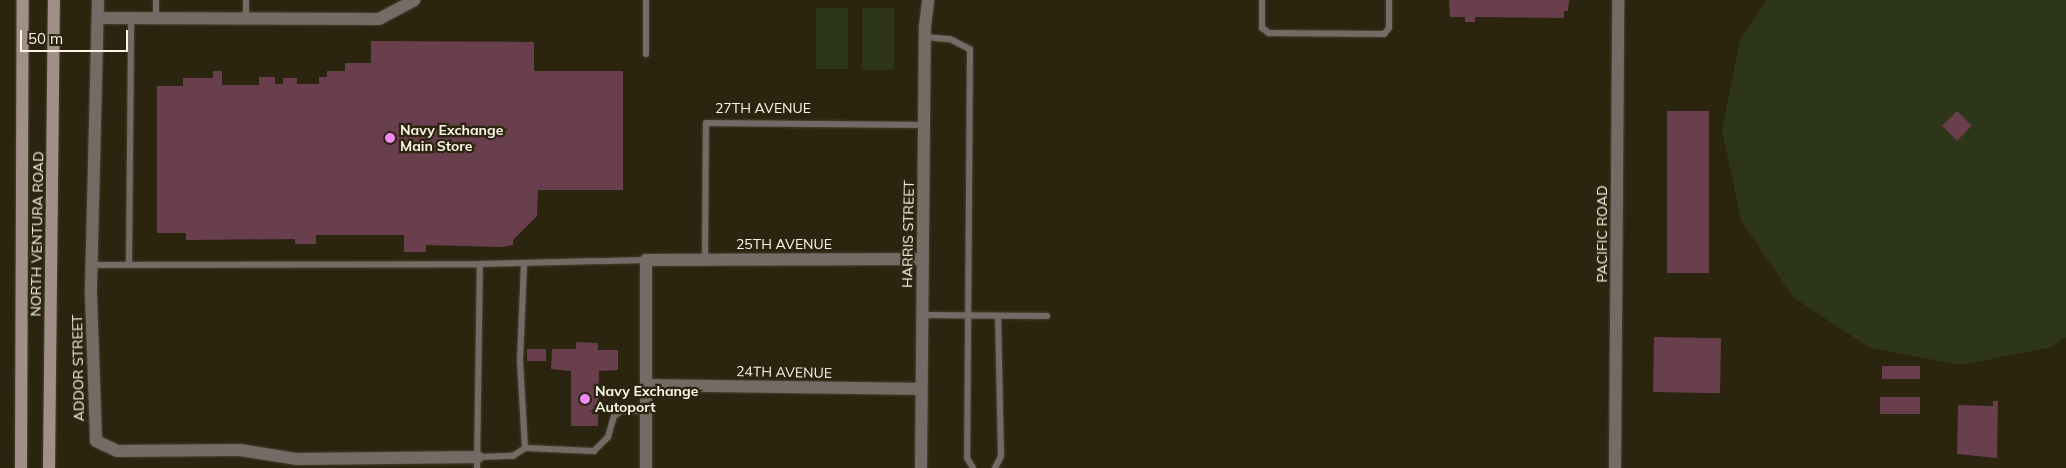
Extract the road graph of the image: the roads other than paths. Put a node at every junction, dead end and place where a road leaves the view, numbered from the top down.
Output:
1 (23, 0) edge
2 (54, 0) edge
3 (98, 0) edge
4 (156, 0) edge
5 (246, 0) edge
6 (414, 0) edge
7 (646, 0) edge
8 (928, 0) edge
9 (1262, 0) edge
10 (1389, 0) edge
11 (1618, 0) edge
12 (98, 18) junction
13 (131, 19) junction
14 (156, 19) junction
15 (246, 19) junction
16 (925, 38) junction
17 (646, 54) dead end
18 (925, 125) junction
19 (705, 259) junction
20 (923, 259) junction
21 (646, 260) junction
22 (524, 263) junction
23 (91, 264) junction
24 (129, 264) junction
25 (480, 264) junction
26 (922, 315) junction
27 (966, 316) junction
28 (998, 316) junction
29 (1047, 316) dead end
30 (646, 385) junction
31 (921, 389) junction
32 (647, 411) junction
33 (525, 448) junction
34 (477, 462) edge
35 (21, 468) edge
36 (49, 468) edge
37 (646, 468) edge
38 (921, 468) edge
39 (973, 468) edge
40 (995, 468) edge
41 (1615, 468) edge

1 - 35 main road, NORTH VENTURA ROAD
2 - 36 main road, NORTH VENTURA ROAD
3 - 12 street, ADDOR STREET
4 - 14 lane
5 - 15 lane
6 - 15 street
7 - 17 lane
8 - 16 street, HARRIS STREET
9 - 10 lane
11 - 41 street, PACIFIC ROAD
12 - 13 street
12 - 23 street, ADDOR STREET
13 - 14 street
13 - 24 lane
14 - 15 street
16 - 18 street, HARRIS STREET
16 - 27 lane
18 - 19 lane, 27TH AVENUE
18 - 20 street, HARRIS STREET
19 - 20 street, 25TH AVENUE
19 - 21 street, 25TH AVENUE
20 - 26 street, HARRIS STREET
21 - 22 lane
21 - 30 street
22 - 25 lane
22 - 33 lane
23 - 24 lane
23 - 34 street, ADDOR STREET
24 - 25 lane
25 - 34 lane
26 - 27 lane
26 - 31 street, HARRIS STREET
27 - 28 lane
27 - 39 lane
28 - 29 lane
28 - 40 lane
30 - 31 street, 24TH AVENUE
30 - 32 street
31 - 38 street, HARRIS STREET
32 - 33 lane
32 - 37 street
33 - 34 lane

